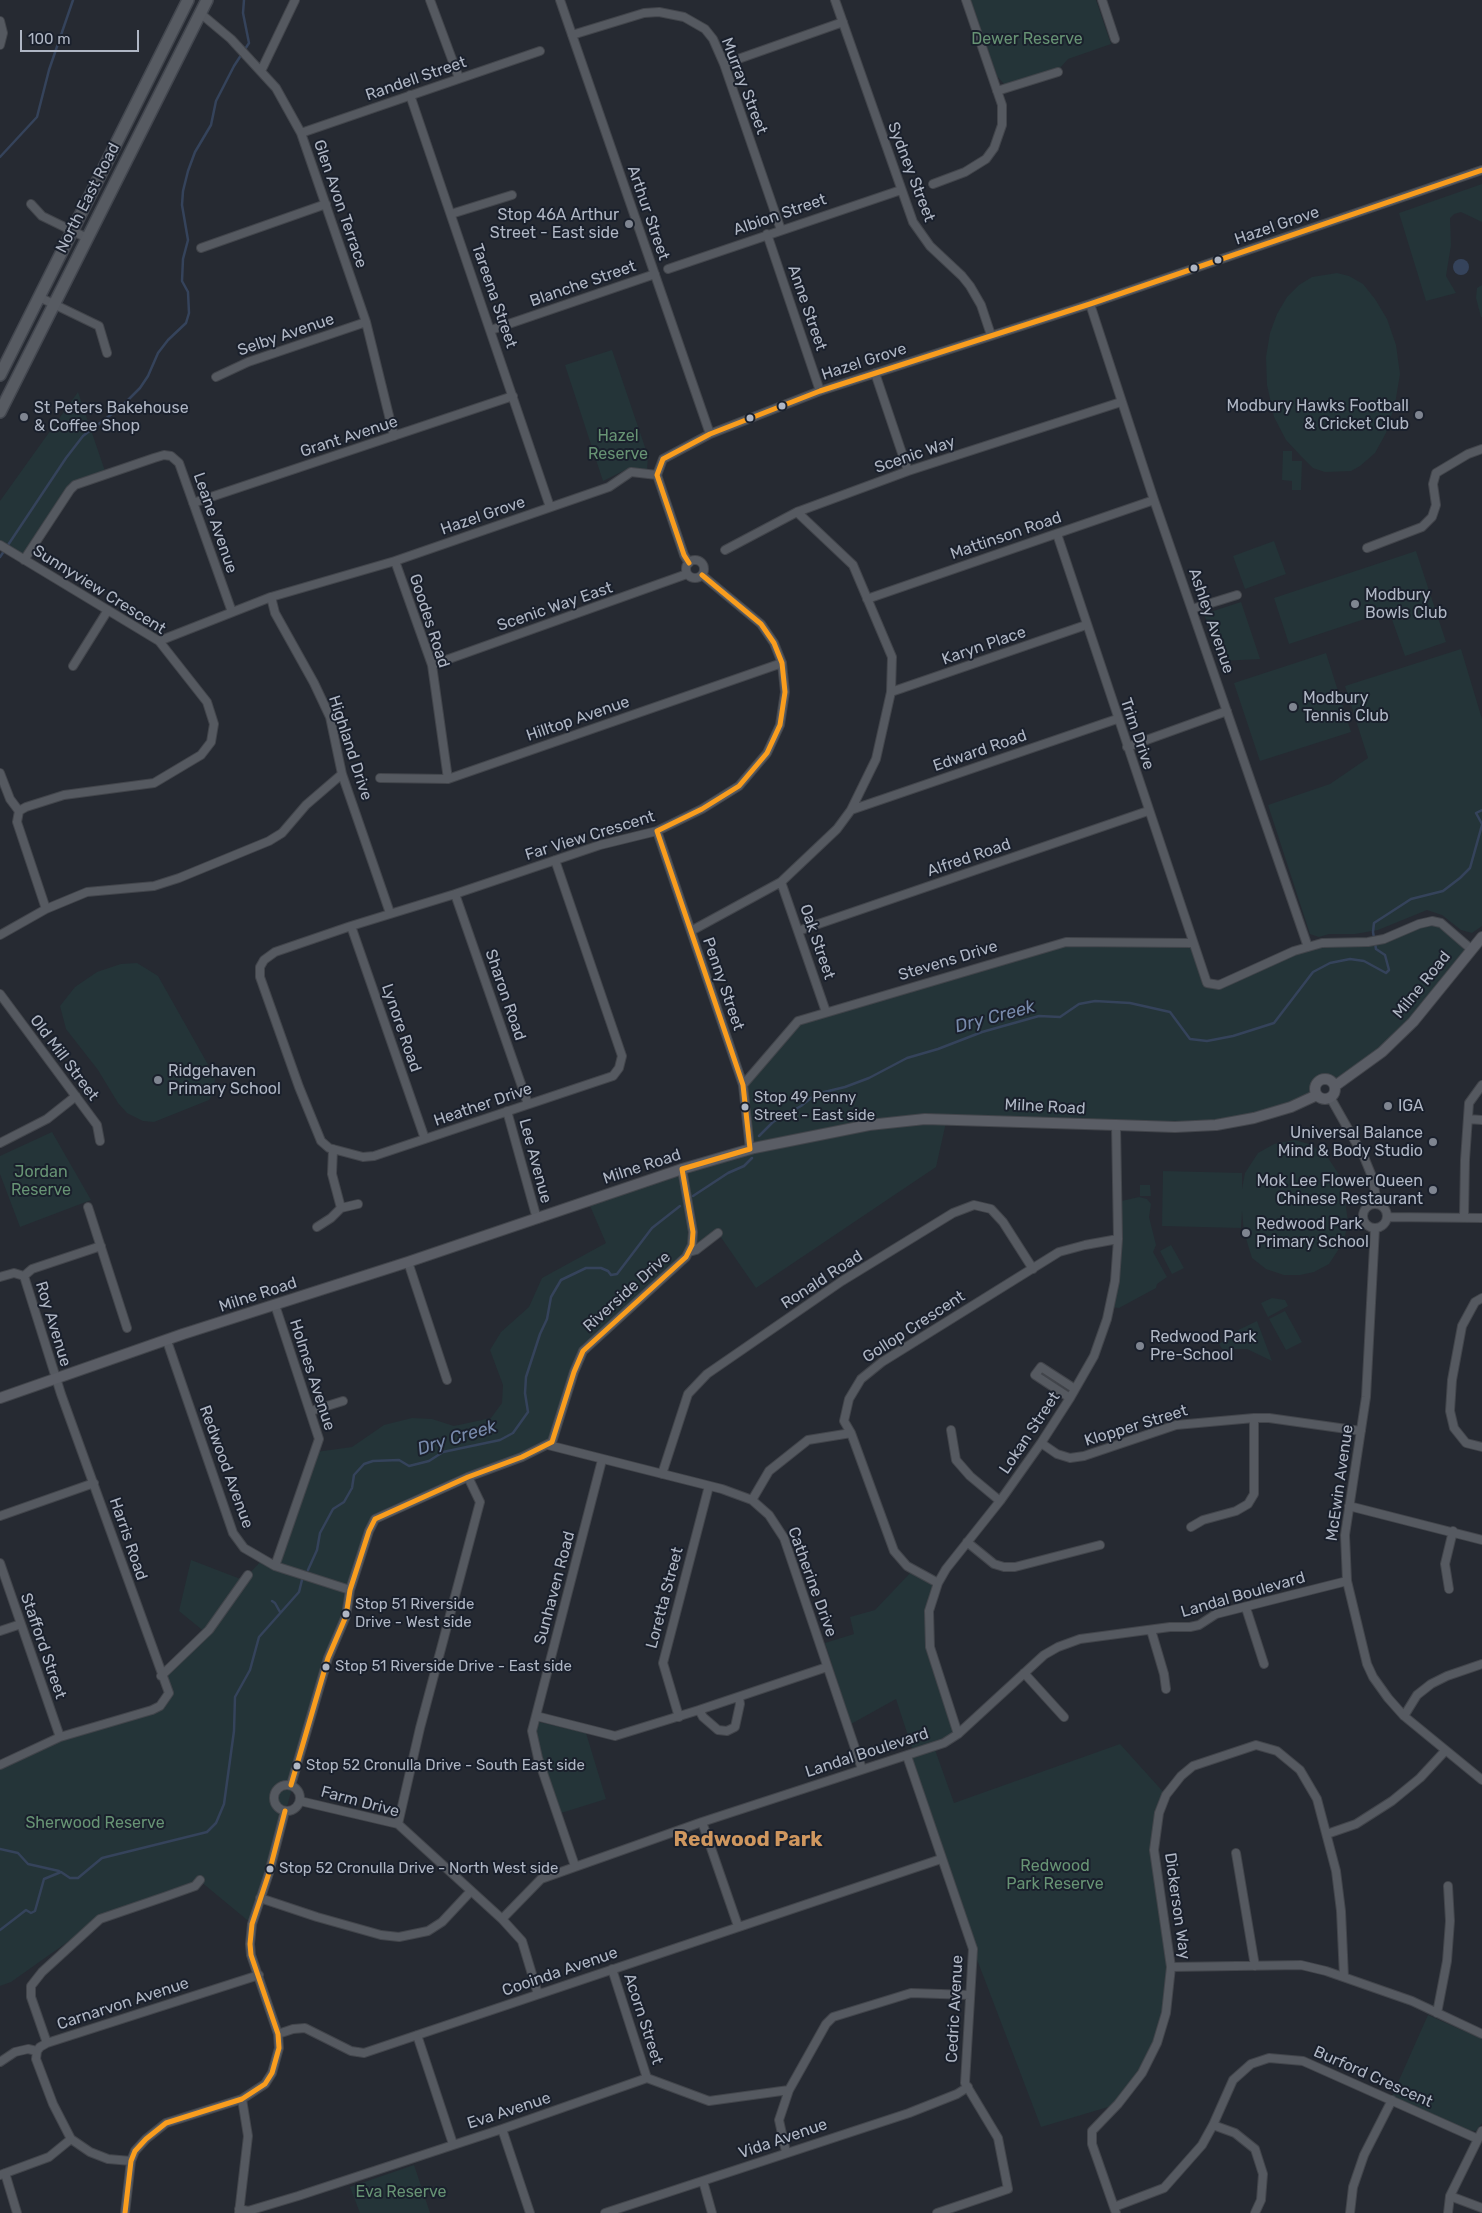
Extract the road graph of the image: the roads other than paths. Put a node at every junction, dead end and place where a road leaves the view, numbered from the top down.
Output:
1 (188, 0) edge
2 (195, 0) edge
3 (207, 0) edge
4 (295, 0) edge
5 (430, 0) edge
6 (560, 0) edge
7 (835, 0) edge
8 (966, 0) edge
9 (1102, 0) edge
10 (200, 13) junction
11 (0, 21) edge
12 (843, 22) junction
13 (172, 32) junction
14 (572, 35) junction
15 (1115, 39) dead end
16 (0, 45) edge
17 (540, 50) dead end
18 (724, 64) junction
19 (261, 72) junction
20 (1058, 72) dead end
21 (459, 78) junction
22 (997, 92) junction
23 (410, 95) junction
24 (301, 133) junction
25 (1482, 170) edge
26 (933, 184) dead end
27 (901, 190) junction
28 (512, 195) dead end
29 (31, 204) dead end
30 (326, 204) junction
31 (451, 214) junction
32 (781, 230) junction
33 (73, 232) junction
34 (767, 234) junction
35 (86, 238) junction
36 (200, 248) dead end
37 (668, 268) dead end
38 (655, 274) junction
39 (39, 297) junction
40 (54, 304) junction
41 (1090, 304) junction
42 (366, 322) junction
43 (491, 330) junction
44 (991, 335) junction
45 (106, 353) dead end
46 (875, 373) junction
47 (0, 375) edge
48 (216, 376) dead end
49 (820, 391) junction
50 (513, 396) junction
51 (1121, 402) junction
52 (0, 412) edge
53 (710, 434) junction
54 (394, 436) junction
55 (1482, 448) edge
56 (908, 471) junction
57 (657, 475) junction
58 (1154, 500) junction
59 (193, 503) junction
60 (550, 507) junction
61 (797, 512) junction
62 (1056, 534) junction
63 (0, 545) edge
64 (1367, 548) dead end
65 (725, 550) dead end
66 (24, 560) junction
67 (395, 561) junction
68 (689, 563) junction
69 (687, 574) junction
70 (702, 575) junction
71 (1237, 595) dead end
72 (271, 597) junction
73 (867, 599) junction
74 (1192, 609) junction
75 (108, 610) junction
76 (232, 612) junction
77 (1086, 625) junction
78 (159, 641) junction
79 (782, 663) junction
80 (432, 665) junction
81 (73, 666) dead end
82 (890, 692) junction
83 (1227, 711) junction
84 (1117, 719) junction
85 (1127, 747) junction
86 (0, 774) edge
87 (342, 774) junction
88 (380, 778) dead end
89 (448, 779) junction
90 (851, 810) junction
91 (19, 811) junction
92 (1148, 811) junction
93 (657, 831) junction
94 (555, 860) junction
95 (781, 882) junction
96 (455, 894) junction
97 (46, 909) junction
98 (390, 913) junction
99 (351, 926) junction
100 (691, 930) junction
101 (798, 931) junction
102 (0, 934) edge
103 (1482, 936) edge
104 (1192, 943) junction
105 (1308, 947) junction
106 (1472, 949) junction
107 (1, 997) edge
108 (826, 1012) junction
109 (743, 1085) junction
110 (1482, 1085) edge
111 (1335, 1086) junction
112 (1317, 1094) junction
113 (76, 1096) junction
114 (1330, 1097) junction
115 (528, 1104) junction
116 (507, 1111) junction
117 (1468, 1119) junction
118 (1482, 1120) edge
119 (1116, 1125) junction
120 (425, 1139) junction
121 (100, 1141) dead end
122 (0, 1143) edge
123 (750, 1149) junction
124 (333, 1150) junction
125 (682, 1169) junction
126 (358, 1204) dead end
127 (1377, 1204) junction
128 (88, 1207) dead end
129 (341, 1208) junction
130 (1387, 1217) junction
131 (1464, 1217) junction
132 (1482, 1218) edge
133 (537, 1219) junction
134 (318, 1227) dead end
135 (1375, 1228) junction
136 (718, 1233) dead end
137 (1118, 1239) junction
138 (101, 1246) junction
139 (689, 1252) junction
140 (408, 1262) junction
141 (1033, 1269) junction
142 (24, 1276) junction
143 (0, 1277) edge
144 (1482, 1298) edge
145 (275, 1305) junction
146 (127, 1328) dead end
147 (167, 1341) junction
148 (56, 1380) junction
149 (446, 1380) dead end
150 (1076, 1389) junction
151 (0, 1398) edge
152 (1070, 1398) junction
153 (343, 1401) dead end
154 (311, 1410) junction
155 (1254, 1418) junction
156 (952, 1430) dead end
157 (1361, 1430) junction
158 (851, 1433) junction
159 (1041, 1443) junction
160 (548, 1445) junction
161 (1482, 1447) edge
162 (602, 1460) junction
163 (662, 1474) junction
164 (468, 1476) junction
165 (94, 1483) junction
166 (709, 1486) junction
167 (752, 1500) junction
168 (1000, 1501) junction
169 (1349, 1506) junction
170 (0, 1516) edge
171 (1191, 1527) dead end
172 (1453, 1531) junction
173 (1482, 1540) edge
174 (967, 1542) junction
175 (1100, 1545) dead end
176 (0, 1563) edge
177 (275, 1566) junction
178 (248, 1575) dead end
179 (1347, 1581) junction
180 (938, 1583) junction
181 (1450, 1589) dead end
182 (350, 1590) junction
183 (1246, 1608) junction
184 (21, 1624) junction
185 (1151, 1630) junction
186 (0, 1631) edge
187 (1264, 1664) dead end
188 (1482, 1664) edge
189 (827, 1667) junction
190 (1024, 1673) junction
191 (161, 1676) junction
192 (1166, 1690) dead end
193 (739, 1697) junction
194 (699, 1710) junction
195 (536, 1716) junction
196 (1404, 1716) junction
197 (679, 1717) junction
198 (1064, 1717) dead end
199 (958, 1734) junction
200 (60, 1737) junction
201 (1446, 1751) junction
202 (907, 1756) junction
203 (0, 1765) edge
204 (862, 1769) junction
205 (1482, 1780) edge
206 (291, 1785) junction
207 (300, 1800) junction
208 (285, 1811) junction
209 (702, 1822) junction
210 (398, 1824) junction
211 (1327, 1834) junction
212 (1236, 1853) dead end
213 (941, 1858) junction
214 (575, 1866) junction
215 (200, 1880) dead end
216 (1448, 1886) dead end
217 (471, 1891) junction
218 (260, 1898) junction
219 (502, 1919) junction
220 (738, 1926) junction
221 (1255, 1966) junction
222 (1171, 1967) junction
223 (612, 1969) junction
224 (259, 1975) junction
225 (1344, 1977) junction
226 (538, 1994) junction
227 (970, 1995) junction
228 (1437, 2013) junction
229 (278, 2034) junction
230 (1482, 2034) edge
231 (417, 2035) junction
232 (47, 2043) junction
233 (37, 2052) junction
234 (0, 2062) edge
235 (648, 2078) junction
236 (968, 2087) junction
237 (789, 2090) junction
238 (242, 2099) junction
239 (1392, 2100) junction
240 (1213, 2125) junction
241 (502, 2129) junction
242 (1482, 2131) edge
243 (71, 2138) junction
244 (1478, 2139) junction
245 (453, 2144) junction
246 (786, 2152) junction
247 (131, 2160) junction
248 (2, 2174) edge
249 (704, 2181) junction
250 (1450, 2196) junction
251 (1482, 2208) edge
252 (1115, 2210) edge
253 (239, 2211) edge
254 (16, 2213) edge
255 (125, 2213) edge
256 (530, 2213) edge
257 (605, 2213) edge
258 (712, 2213) edge
259 (936, 2213) edge
260 (1255, 2213) edge
261 (1350, 2213) edge
262 (1448, 2213) edge

1 - 13 main road, North East Road
2 - 10 main road
3 - 10 main road, North East Road
4 - 19 street
5 - 21 street
6 - 14 street, Arthur Street
7 - 12 street, Sydney Street
8 - 22 street
9 - 15 street
10 - 13 main road
10 - 19 street, Glen Avon Terrace
10 - 35 main road, North East Road
11 - 16 street
12 - 18 street
12 - 27 street, Sydney Street
13 - 33 main road, North East Road
14 - 18 street, Murray Street
14 - 38 street, Arthur Street
17 - 21 street, Randell Street
18 - 32 street, Murray Street
19 - 24 street, Glen Avon Terrace
20 - 22 street
21 - 23 street, Randell Street
22 - 26 street
23 - 24 street, Randell Street
23 - 31 street, Tareena Street
24 - 30 street, Glen Avon Terrace
25 - 41 street, Hazel Grove
27 - 32 street, Albion Street
27 - 44 street, Sydney Street
28 - 31 street
29 - 33 street
30 - 36 street
30 - 42 street, Glen Avon Terrace
31 - 43 street, Tareena Street
32 - 34 street, Albion Street
33 - 35 street
33 - 39 main road, North East Road
34 - 37 street, Albion Street
34 - 49 street, Anne Street
35 - 40 main road, North East Road
38 - 43 street, Blanche Street
38 - 53 street, Arthur Street
39 - 40 street
39 - 47 main road, North East Road
40 - 45 street
40 - 52 main road, North East Road
41 - 44 street, Hazel Grove
41 - 51 street, Ashley Avenue
42 - 48 street, Selby Avenue
42 - 54 street, Glen Avon Terrace
43 - 50 street, Tareena Street
44 - 46 street, Hazel Grove
46 - 49 street, Hazel Grove
46 - 56 street
49 - 53 street, Hazel Grove
50 - 54 street, Grant Avenue
50 - 60 street, Tareena Street
51 - 56 street, Scenic Way
51 - 58 street, Ashley Avenue
53 - 57 street, Hazel Grove
54 - 59 street, Grant Avenue
55 - 64 street
56 - 61 street, Scenic Way
57 - 60 street, Hazel Grove
57 - 68 street
58 - 62 street, Mattinson Road
58 - 74 street, Ashley Avenue
59 - 66 street, Leane Avenue
59 - 76 street, Leane Avenue
60 - 67 street, Hazel Grove
61 - 65 street, Scenic Way
61 - 73 street
62 - 73 street, Mattinson Road
62 - 77 street, Trim Drive
63 - 66 street, Sunnyview Crescent
66 - 75 street, Sunnyview Crescent
67 - 72 street, Hazel Grove
67 - 80 street, Goodes Road
68 - 69 street
68 - 70 street
69 - 70 street
69 - 80 street, Scenic Way East
70 - 79 street, Far View Crescent
71 - 74 street
72 - 76 street, Hazel Grove
72 - 87 street, Highland Drive
73 - 82 street
74 - 83 street, Ashley Avenue
75 - 78 street, Sunnyview Crescent
75 - 81 street
76 - 78 street, Hazel Grove
77 - 82 street, Karyn Place
77 - 84 street, Trim Drive
78 - 91 street, Sunnyview Crescent
79 - 89 street, Hilltop Avenue
79 - 93 street, Far View Crescent
80 - 89 street, Goodes Road
82 - 90 street
83 - 85 street
83 - 105 street, Ashley Avenue
84 - 85 street, Trim Drive
84 - 90 street, Edward Road
85 - 92 street, Trim Drive
86 - 91 street
87 - 97 street
87 - 98 street, Highland Drive
88 - 89 street, Hilltop Avenue
90 - 95 street
91 - 97 street
92 - 101 street, Alfred Road
92 - 104 street, Trim Drive
93 - 94 street, Far View Crescent
93 - 100 street, Penny Street
94 - 96 street, Far View Crescent
94 - 115 street, Heather Drive
95 - 100 street
95 - 101 street, Oak Street
96 - 98 street, Far View Crescent
96 - 115 street, Sharon Road
97 - 102 street
98 - 99 street, Far View Crescent
99 - 120 street, Lynore Road
99 - 124 street, Far View Crescent
100 - 109 street, Penny Street
101 - 108 street, Oak Street
103 - 106 main road, Milne Road
104 - 105 street, Trim Drive
104 - 108 street, Stevens Drive
105 - 106 street
106 - 111 main road, Milne Road
107 - 113 street, Old Mill Street
108 - 109 street, Stevens Drive
109 - 123 street, Penny Street
110 - 117 street
111 - 112 main road
111 - 114 main road
112 - 114 main road
112 - 119 main road, Milne Road
113 - 121 street, Old Mill Street
113 - 122 street
114 - 127 street
115 - 116 street, Heather Drive
116 - 120 street, Heather Drive
116 - 133 street, Lee Avenue
117 - 118 street
117 - 131 street
119 - 123 main road, Milne Road
119 - 137 street, Lokan Street
120 - 124 street, Heather Drive
123 - 125 main road, Milne Road
124 - 129 street
125 - 133 main road, Milne Road
125 - 139 street, Riverside Drive
126 - 129 street
127 - 130 street
127 - 135 street
128 - 138 street
129 - 134 street
130 - 131 street
130 - 135 street
131 - 132 street
133 - 140 main road, Milne Road
135 - 157 street, McEwin Avenue
136 - 139 street, Riverside Drive
137 - 141 street, Gollop Crescent
137 - 150 street, Lokan Street
138 - 142 street
138 - 146 street
139 - 160 street, Riverside Drive
140 - 145 main road, Milne Road
140 - 149 street
141 - 158 street, Gollop Crescent
141 - 163 street, Ronald Road
142 - 143 street
142 - 148 street, Roy Avenue
144 - 161 street
145 - 147 main road, Milne Road
145 - 154 street, Holmes Avenue
147 - 148 main road, Milne Road
147 - 177 street, Redwood Avenue
148 - 151 main road, Milne Road
148 - 165 street, Harris Road
150 - 152 street, Lokan Street
150 - 152 street
152 - 159 street, Lokan Street
153 - 154 street
154 - 177 street, Holmes Avenue
155 - 157 street, Klopper Street
155 - 159 street, Klopper Street
155 - 171 street
156 - 168 street
157 - 169 street, McEwin Avenue
158 - 167 street
158 - 180 street, Gollop Crescent
159 - 168 street, Lokan Street
160 - 162 street, Catherine Drive
160 - 164 street
162 - 163 street, Catherine Drive
162 - 195 street, Sunhaven Road
163 - 166 street, Catherine Drive
164 - 182 street
164 - 210 street
165 - 170 street
165 - 191 street, Harris Road
166 - 167 street, Catherine Drive
166 - 197 street, Loretta Street
167 - 189 street, Catherine Drive
168 - 174 street, Lokan Street
169 - 172 street
169 - 179 street, McEwin Avenue
172 - 173 street
172 - 181 street
174 - 175 street
174 - 180 street, Lokan Street
176 - 184 street, Stafford Street
177 - 182 street, Redwood Avenue
178 - 191 street
179 - 183 street, Landal Boulevard
179 - 196 street, McEwin Avenue
180 - 199 street, Lokan Street
182 - 206 street
183 - 185 street, Landal Boulevard
183 - 187 street
184 - 186 street
184 - 200 street, Stafford Street
185 - 190 street, Landal Boulevard
185 - 192 street
188 - 196 street
189 - 193 street
189 - 204 street, Catherine Drive
190 - 198 street
190 - 199 street, Landal Boulevard
191 - 200 street, Harris Road
193 - 194 street
193 - 194 street
194 - 197 street
195 - 197 street
195 - 214 street, Sunhaven Road
196 - 201 street, McEwin Avenue
199 - 202 street, Landal Boulevard
200 - 203 street
201 - 205 street, McEwin Avenue
201 - 211 street
202 - 204 street, Landal Boulevard
202 - 213 street, Cedric Avenue
204 - 209 street, Landal Boulevard
206 - 207 street
206 - 208 street
207 - 208 street
207 - 210 street, Farm Drive
208 - 218 street
209 - 214 street, Landal Boulevard
209 - 220 street
210 - 217 street, Farm Drive
211 - 222 street, Dickerson Way
211 - 225 street, Dickerson Way
212 - 221 street
213 - 220 street, Cooinda Avenue
213 - 227 street, Cedric Avenue
214 - 219 street, Landal Boulevard
215 - 232 street
216 - 228 street
217 - 218 street
217 - 219 street, Farm Drive
218 - 224 street
219 - 226 street, Farm Drive
220 - 223 street, Cooinda Avenue
221 - 222 street
221 - 225 street
222 - 252 street, Dickerson Way
223 - 226 street, Cooinda Avenue
223 - 235 street, Acorn Street
224 - 229 street
224 - 232 street, Carnarvon Avenue
225 - 228 street
226 - 231 street, Cooinda Avenue
227 - 236 street, Cedric Avenue
227 - 237 street
228 - 230 street
229 - 231 street, Cooinda Avenue
229 - 238 street
231 - 245 street
232 - 233 street, Carnarvon Avenue
233 - 234 street
233 - 243 street
235 - 237 street
235 - 241 street, Eva Avenue
236 - 246 street, Vida Avenue
236 - 259 street, Cedric Avenue
237 - 246 street
238 - 247 street
238 - 253 street
239 - 240 street, Burford Crescent
239 - 244 street, Burford Crescent
239 - 261 street
240 - 252 street, Burford Crescent
240 - 260 street
241 - 245 street, Eva Avenue
241 - 256 street
242 - 244 street
243 - 247 street
243 - 248 street
244 - 250 street
245 - 253 street, Eva Avenue
246 - 249 street, Vida Avenue
247 - 255 street
248 - 254 street
249 - 257 street, Vida Avenue
249 - 258 street
250 - 251 street
250 - 262 street

